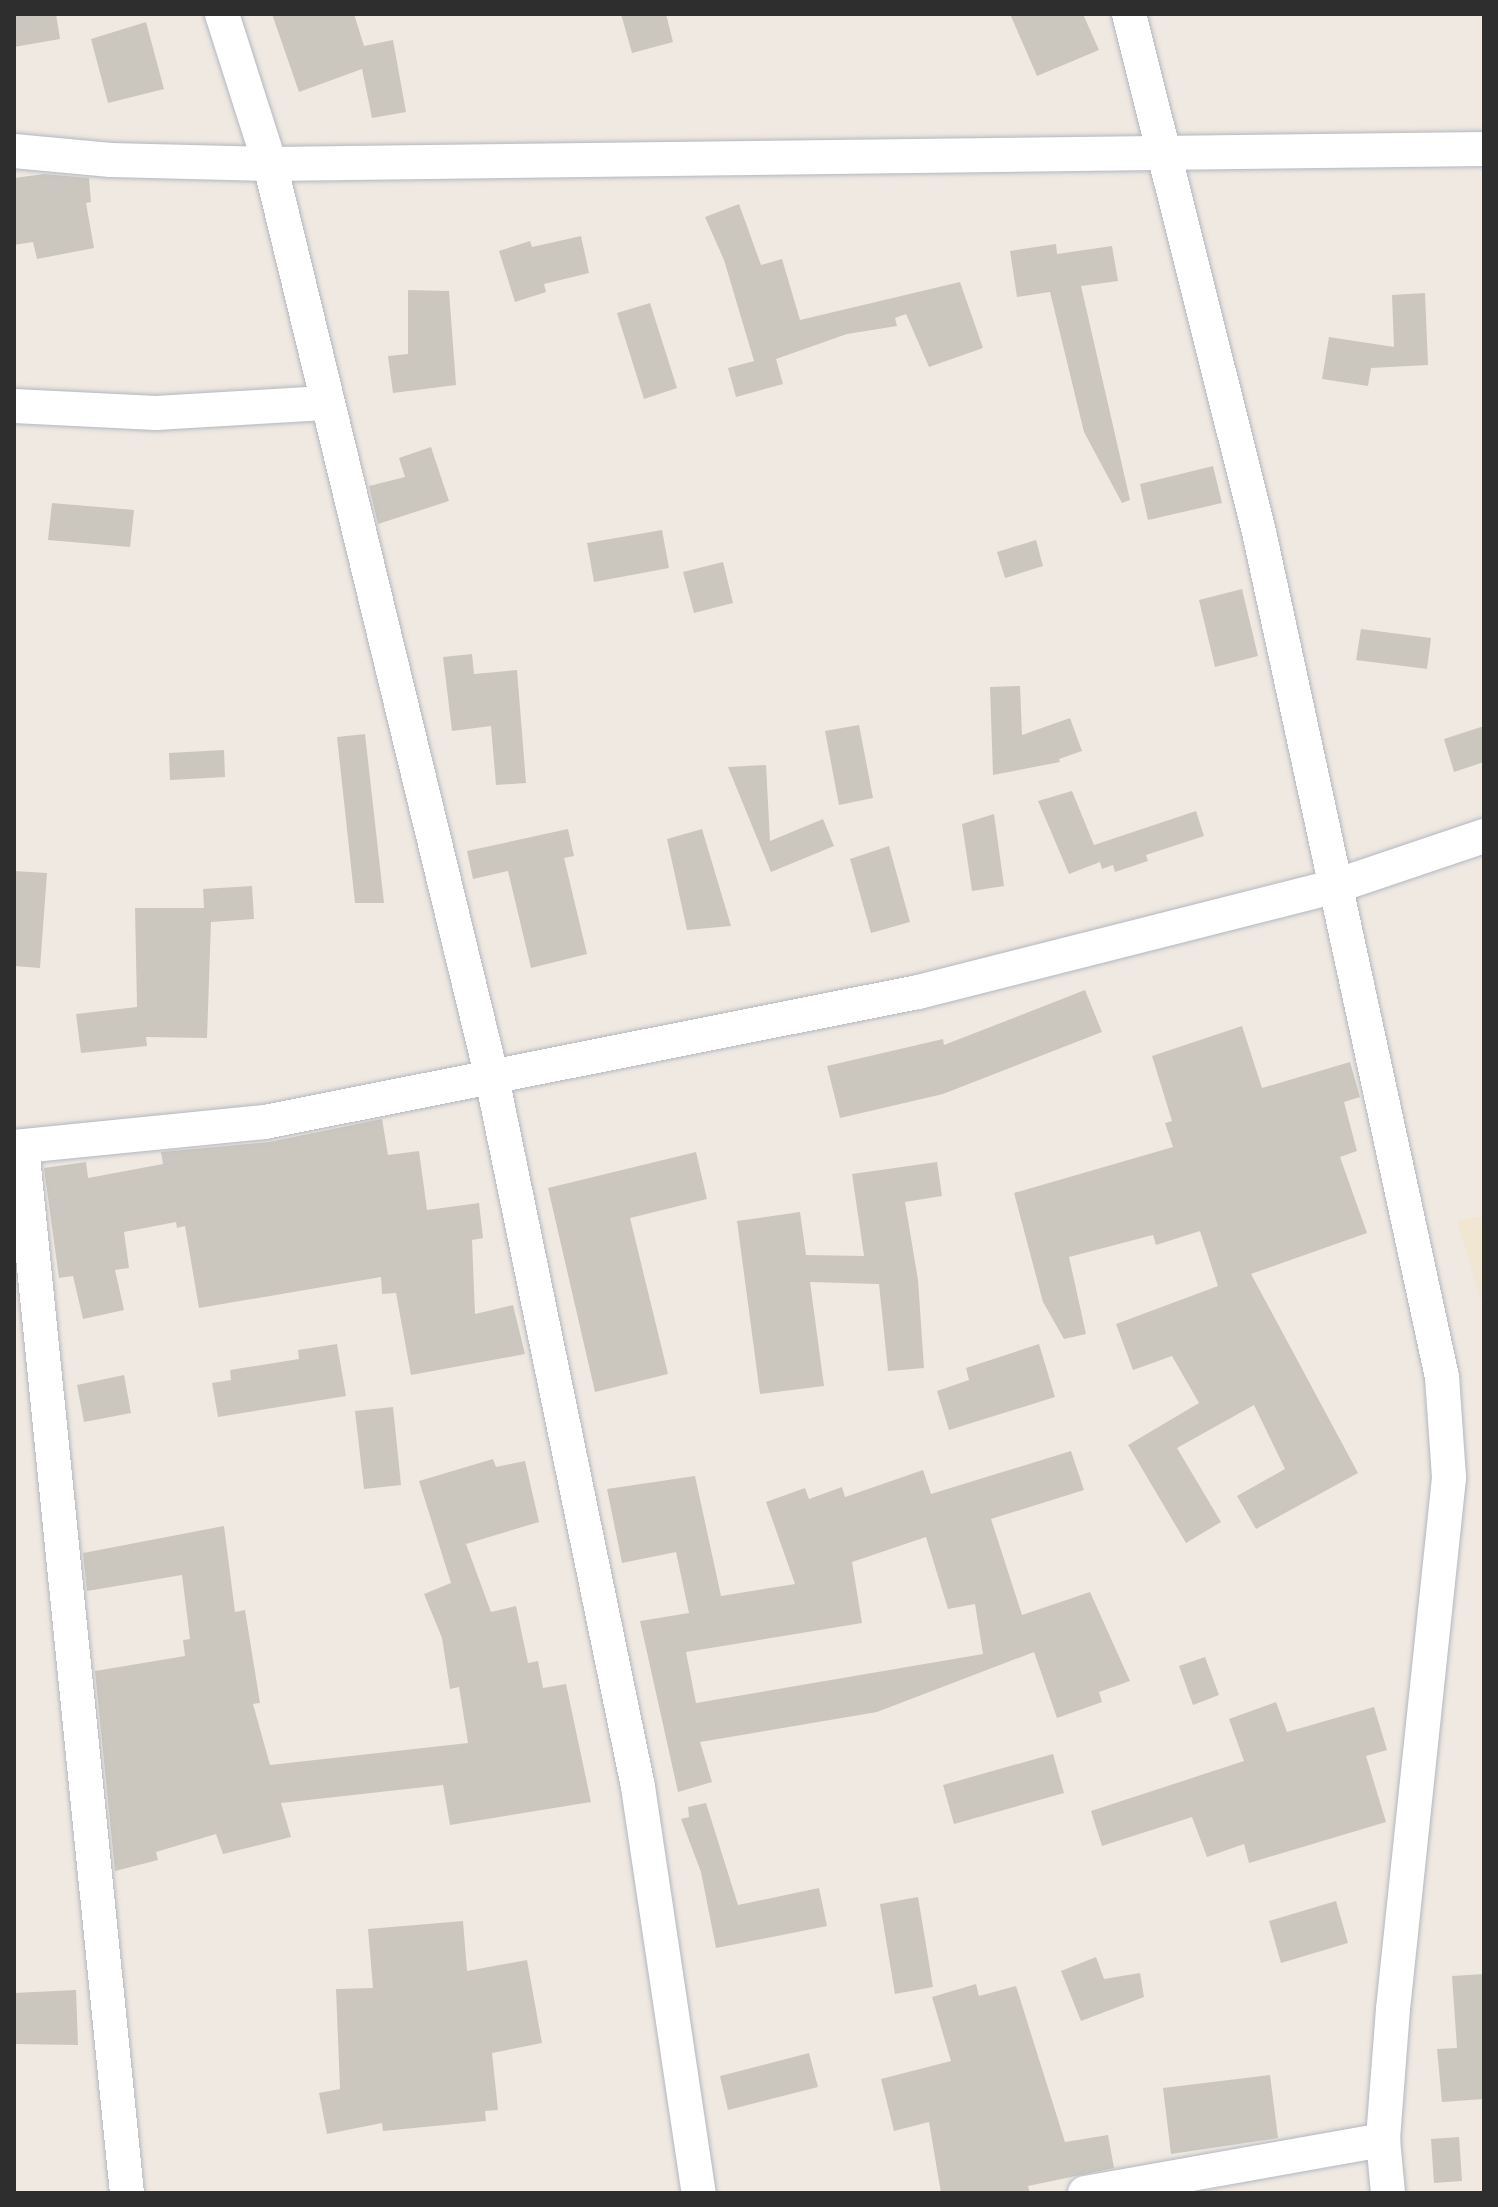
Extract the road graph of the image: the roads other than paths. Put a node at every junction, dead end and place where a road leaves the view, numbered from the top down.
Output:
1 (222, 14) edge
2 (1129, 14) edge
3 (1484, 149) edge
4 (14, 151) edge
5 (1161, 151) junction
6 (270, 164) junction
7 (325, 403) junction
8 (14, 406) edge
9 (1484, 836) edge
10 (1336, 886) junction
11 (492, 1078) junction
12 (18, 1147) edge
13 (1383, 2140) junction
14 (127, 2193) edge
15 (699, 2193) edge
16 (1085, 2193) edge
17 (1388, 2193) edge

1 - 6 street
2 - 5 street
3 - 5 street
4 - 6 street
5 - 6 street
5 - 10 street
6 - 7 street
7 - 8 street
7 - 11 street
9 - 10 street
10 - 11 street
10 - 13 street
11 - 12 street
11 - 15 street
12 - 14 street
13 - 16 street
13 - 17 street

